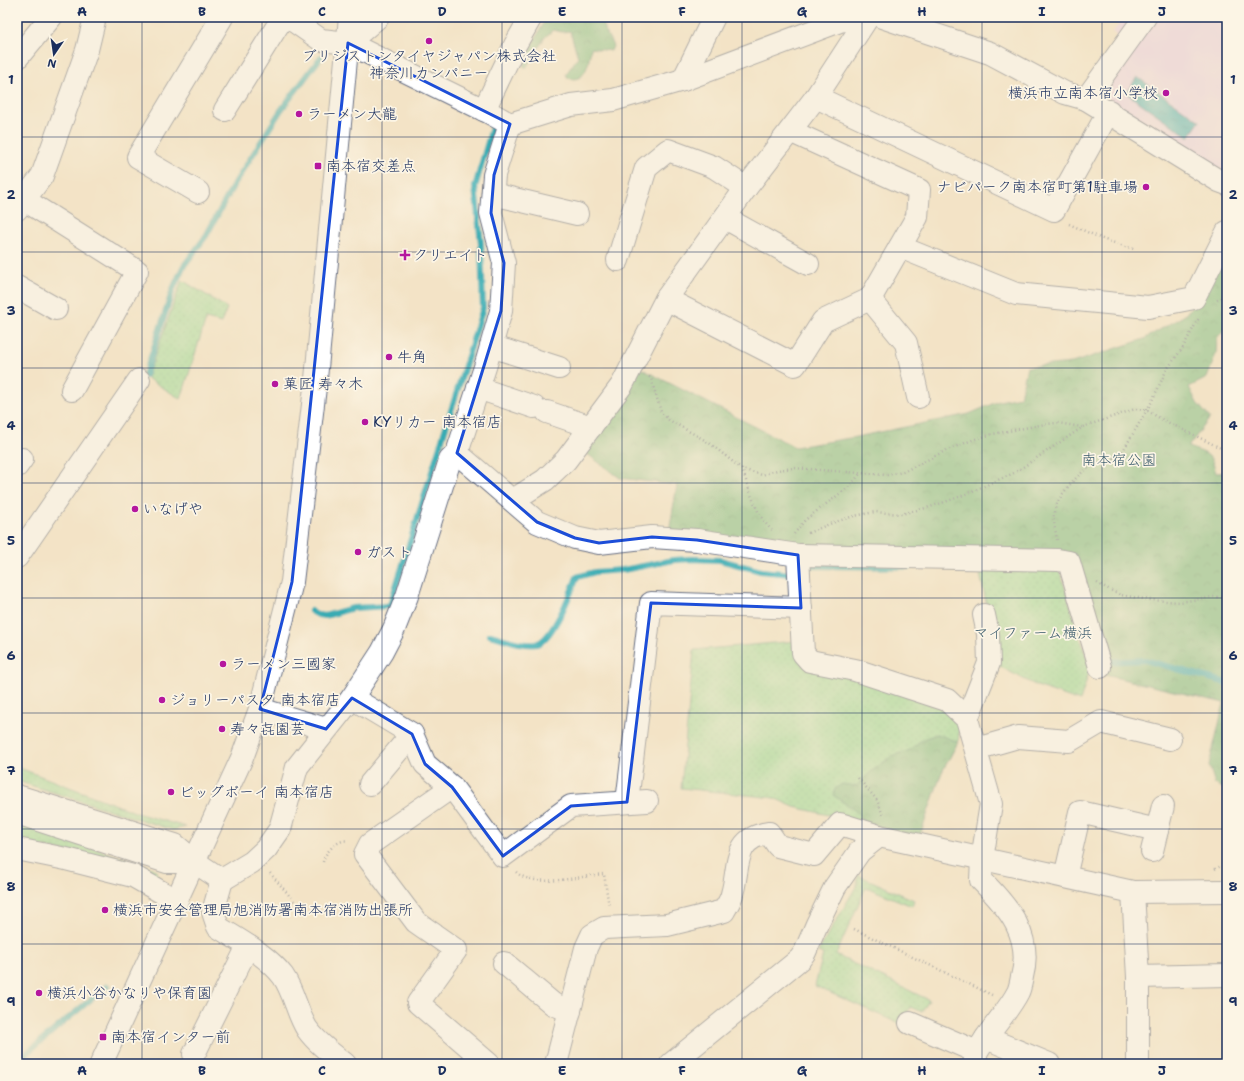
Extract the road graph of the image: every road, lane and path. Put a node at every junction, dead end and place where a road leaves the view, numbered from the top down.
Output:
1 (51, 17) edge
2 (95, 17) edge
3 (222, 17) edge
4 (283, 17) edge
5 (288, 17) edge
6 (350, 17) edge
7 (378, 17) edge
8 (531, 17) edge
9 (714, 17) edge
10 (864, 17) edge
11 (868, 17) edge
12 (882, 17) edge
13 (1145, 17) edge
14 (348, 43) junction
15 (17, 58) edge
16 (683, 80) junction
17 (816, 97) junction
18 (1086, 99) junction
19 (225, 110) dead end
20 (1108, 111) junction
21 (497, 117) junction
22 (790, 132) junction
23 (1227, 184) edge
24 (746, 188) junction
25 (198, 192) dead end
26 (493, 194) junction
27 (20, 204) edge
28 (1054, 210) junction
29 (577, 214) dead end
30 (725, 218) junction
31 (1227, 232) edge
32 (900, 247) junction
33 (1134, 249) dead end
34 (618, 260) dead end
35 (808, 264) dead end
36 (17, 287) edge
37 (1194, 298) junction
38 (666, 299) junction
39 (870, 299) junction
40 (56, 309) dead end
41 (491, 346) junction
42 (559, 368) dead end
43 (651, 378) dead end
44 (139, 380) dead end
45 (478, 388) junction
46 (72, 390) dead end
47 (918, 397) dead end
48 (1146, 410) junction
49 (591, 427) junction
50 (1083, 427) junction
51 (1227, 451) edge
52 (457, 452) junction
53 (742, 469) junction
54 (861, 474) junction
55 (513, 500) junction
56 (778, 533) dead end
57 (805, 535) dead end
58 (796, 546) junction
59 (1063, 554) junction
60 (17, 558) edge
61 (1227, 597) edge
62 (801, 608) junction
63 (984, 615) dead end
64 (1100, 668) dead end
65 (352, 698) junction
66 (260, 709) junction
67 (967, 719) junction
68 (326, 729) junction
69 (412, 734) junction
70 (1170, 739) dead end
71 (976, 749) junction
72 (858, 778) dead end
73 (370, 784) dead end
74 (452, 787) junction
75 (17, 796) edge
76 (1163, 806) dead end
77 (17, 813) edge
78 (879, 836) junction
79 (346, 840) dead end
80 (17, 849) edge
81 (503, 856) junction
82 (256, 858) junction
83 (982, 859) junction
84 (195, 862) junction
85 (323, 862) dead end
86 (1065, 877) junction
87 (222, 880) junction
88 (1227, 891) edge
89 (1133, 892) junction
90 (177, 902) junction
91 (306, 915) dead end
92 (612, 928) junction
93 (854, 930) dead end
94 (248, 946) junction
95 (504, 963) dead end
96 (1227, 975) edge
97 (1138, 977) junction
98 (1010, 1004) junction
99 (570, 1011) junction
100 (910, 1023) dead end
101 (979, 1051) edge
102 (194, 1054) dead end
103 (101, 1064) edge
104 (345, 1064) edge
105 (489, 1064) edge
106 (556, 1064) edge
107 (671, 1064) edge
108 (1049, 1064) edge
109 (1138, 1064) edge

1 - 15 main road
2 - 27 main road
3 - 25 main road
4 - 19 main road
5 - 14 main road
6 - 14 main road
7 - 14 main road
8 - 21 main road
9 - 16 main road
10 - 16 main road
11 - 17 main road
12 - 18 main road
13 - 18 main road
14 - 21 main road
14 - 66 main road
16 - 21 main road
17 - 22 main road
17 - 28 main road
18 - 20 main road
20 - 23 main road
20 - 28 main road
21 - 26 main road
22 - 24 main road
22 - 32 main road
24 - 30 main road
24 - 34 main road
26 - 29 main road
26 - 41 main road
27 - 46 main road
28 - 33 path
30 - 35 main road
30 - 38 main road
31 - 37 main road
32 - 37 main road
32 - 39 main road
36 - 40 main road
37 - 48 path
38 - 39 main road
38 - 49 main road
39 - 47 main road
41 - 42 main road
41 - 45 main road
43 - 53 path
44 - 60 main road
45 - 49 main road
45 - 52 main road
48 - 50 path
48 - 51 path
48 - 59 path
49 - 55 main road
50 - 54 path
50 - 57 path
52 - 55 main road
52 - 65 main road
53 - 54 path
53 - 56 path
54 - 58 path
55 - 58 main road
58 - 59 main road
58 - 62 main road
59 - 61 path
59 - 64 main road
62 - 67 main road
62 - 81 main road
63 - 67 main road
65 - 68 main road
65 - 69 main road
66 - 68 main road
66 - 84 main road
67 - 71 main road
68 - 82 main road
69 - 73 main road
69 - 74 main road
70 - 71 main road
71 - 83 main road
72 - 78 path
74 - 81 main road
74 - 105 main road
75 - 84 main road
76 - 86 main road
77 - 84 main road
78 - 83 main road
78 - 92 main road
78 - 107 main road
79 - 85 path
80 - 90 main road
81 - 92 path
82 - 87 main road
82 - 91 path
83 - 86 main road
83 - 98 main road
84 - 87 main road
84 - 90 main road
86 - 89 main road
87 - 94 main road
88 - 89 main road
89 - 97 main road
90 - 103 main road
92 - 99 main road
93 - 98 path
94 - 102 main road
94 - 104 main road
95 - 99 main road
96 - 97 main road
97 - 109 main road
98 - 101 main road
99 - 106 main road
100 - 101 main road
101 - 108 main road

